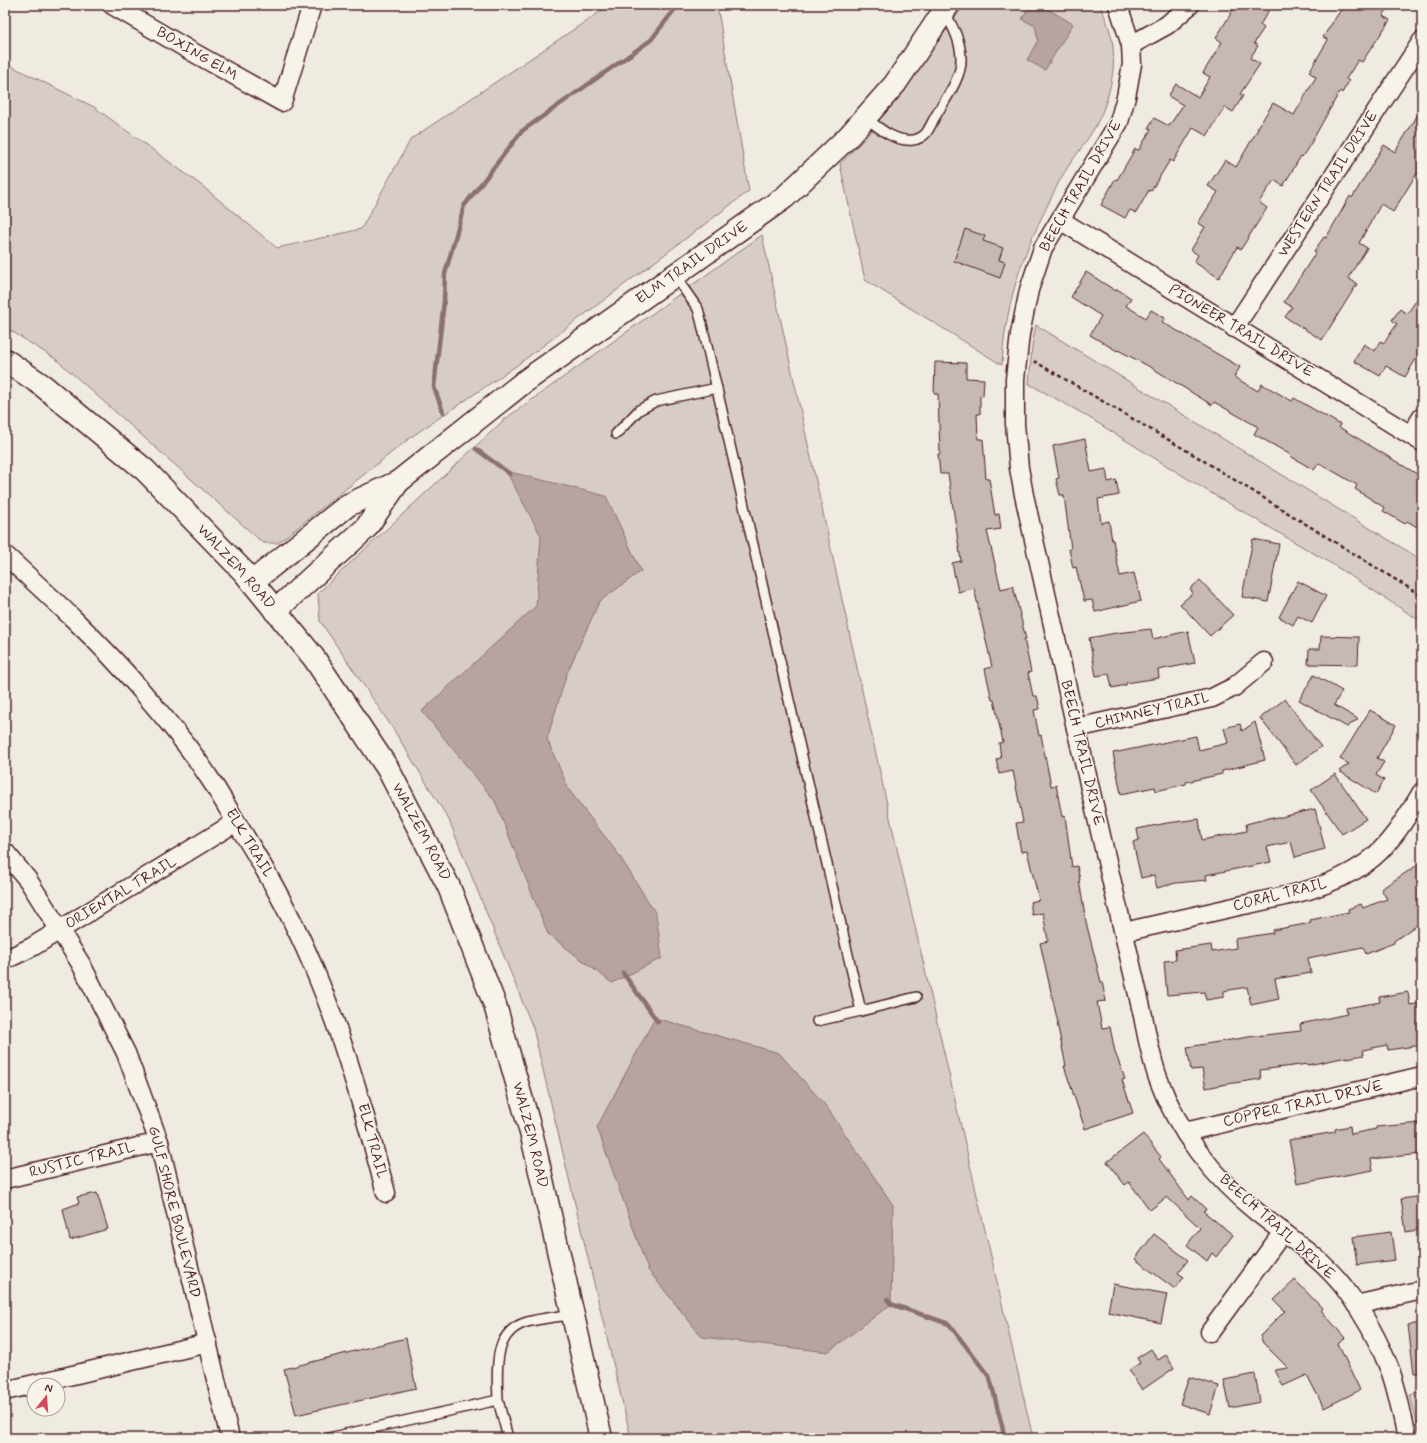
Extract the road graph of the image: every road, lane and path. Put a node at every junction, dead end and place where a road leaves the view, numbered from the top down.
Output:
1 (112, 5) edge
2 (312, 5) edge
3 (1118, 5) edge
4 (1190, 5) edge
5 (946, 8) edge
6 (1422, 41) edge
7 (1131, 45) junction
8 (865, 118) junction
9 (1060, 220) junction
10 (674, 275) junction
11 (1234, 328) junction
12 (1018, 352) junction
13 (5, 360) edge
14 (717, 388) junction
15 (1422, 417) edge
16 (616, 434) dead end
17 (1416, 438) edge
18 (398, 482) junction
19 (5, 556) edge
20 (252, 582) junction
21 (1422, 596) edge
22 (275, 611) junction
23 (1264, 662) dead end
24 (1076, 728) junction
25 (1422, 792) edge
26 (236, 822) junction
27 (5, 852) edge
28 (60, 930) junction
29 (1124, 932) junction
30 (5, 960) edge
31 (916, 997) dead end
32 (861, 1011) junction
33 (817, 1020) dead end
34 (1422, 1076) edge
35 (1185, 1132) junction
36 (159, 1142) junction
37 (5, 1179) edge
38 (386, 1193) dead end
39 (1283, 1232) junction
40 (1422, 1290) edge
41 (1356, 1305) junction
42 (573, 1314) junction
43 (1210, 1332) dead end
44 (208, 1343) junction
45 (5, 1391) edge
46 (498, 1400) junction
47 (230, 1438) edge
48 (328, 1438) edge
49 (508, 1438) edge
50 (601, 1438) edge
51 (1407, 1438) edge

1 - 2 street, BOXING ELM
3 - 7 street, BEECH TRAIL DRIVE
4 - 7 street
5 - 8 main road, ELM TRAIL DRIVE
5 - 8 lane
6 - 11 street, WESTERN TRAIL DRIVE
7 - 9 street, BEECH TRAIL DRIVE
8 - 10 main road, ELM TRAIL DRIVE
9 - 11 street, PIONEER TRAIL DRIVE
9 - 12 street, BEECH TRAIL DRIVE
10 - 14 lane
10 - 18 main road, ELM TRAIL DRIVE
11 - 17 street, PIONEER TRAIL DRIVE
12 - 21 path
12 - 24 street, BEECH TRAIL DRIVE
13 - 20 main road, WALZEM ROAD
14 - 16 lane
14 - 32 lane
15 - 17 street
18 - 20 main road, ELM TRAIL DRIVE
18 - 22 main road, ELM TRAIL DRIVE
19 - 26 street, ELK TRAIL
20 - 22 main road, WALZEM ROAD
22 - 42 main road, WALZEM ROAD
23 - 24 street, CHIMNEY TRAIL
24 - 29 street, BEECH TRAIL DRIVE
25 - 29 street, CORAL TRAIL
26 - 28 street, ORIENTAL TRAIL
26 - 38 street, ELK TRAIL
27 - 28 street, GULF SHORE BOULEVARD
28 - 30 street, ORIENTAL TRAIL
28 - 36 street, GULF SHORE BOULEVARD
29 - 35 street, BEECH TRAIL DRIVE
31 - 32 lane
32 - 33 lane
34 - 35 street, COPPER TRAIL DRIVE
35 - 39 street, BEECH TRAIL DRIVE
36 - 37 street, RUSTIC TRAIL
36 - 44 street, GULF SHORE BOULEVARD
39 - 41 street, BEECH TRAIL DRIVE
39 - 43 street
40 - 41 street
41 - 51 street, BEECH TRAIL DRIVE
42 - 46 lane
42 - 50 main road, WALZEM ROAD
44 - 45 street
44 - 47 street, GULF SHORE BOULEVARD
46 - 48 lane
46 - 49 lane

